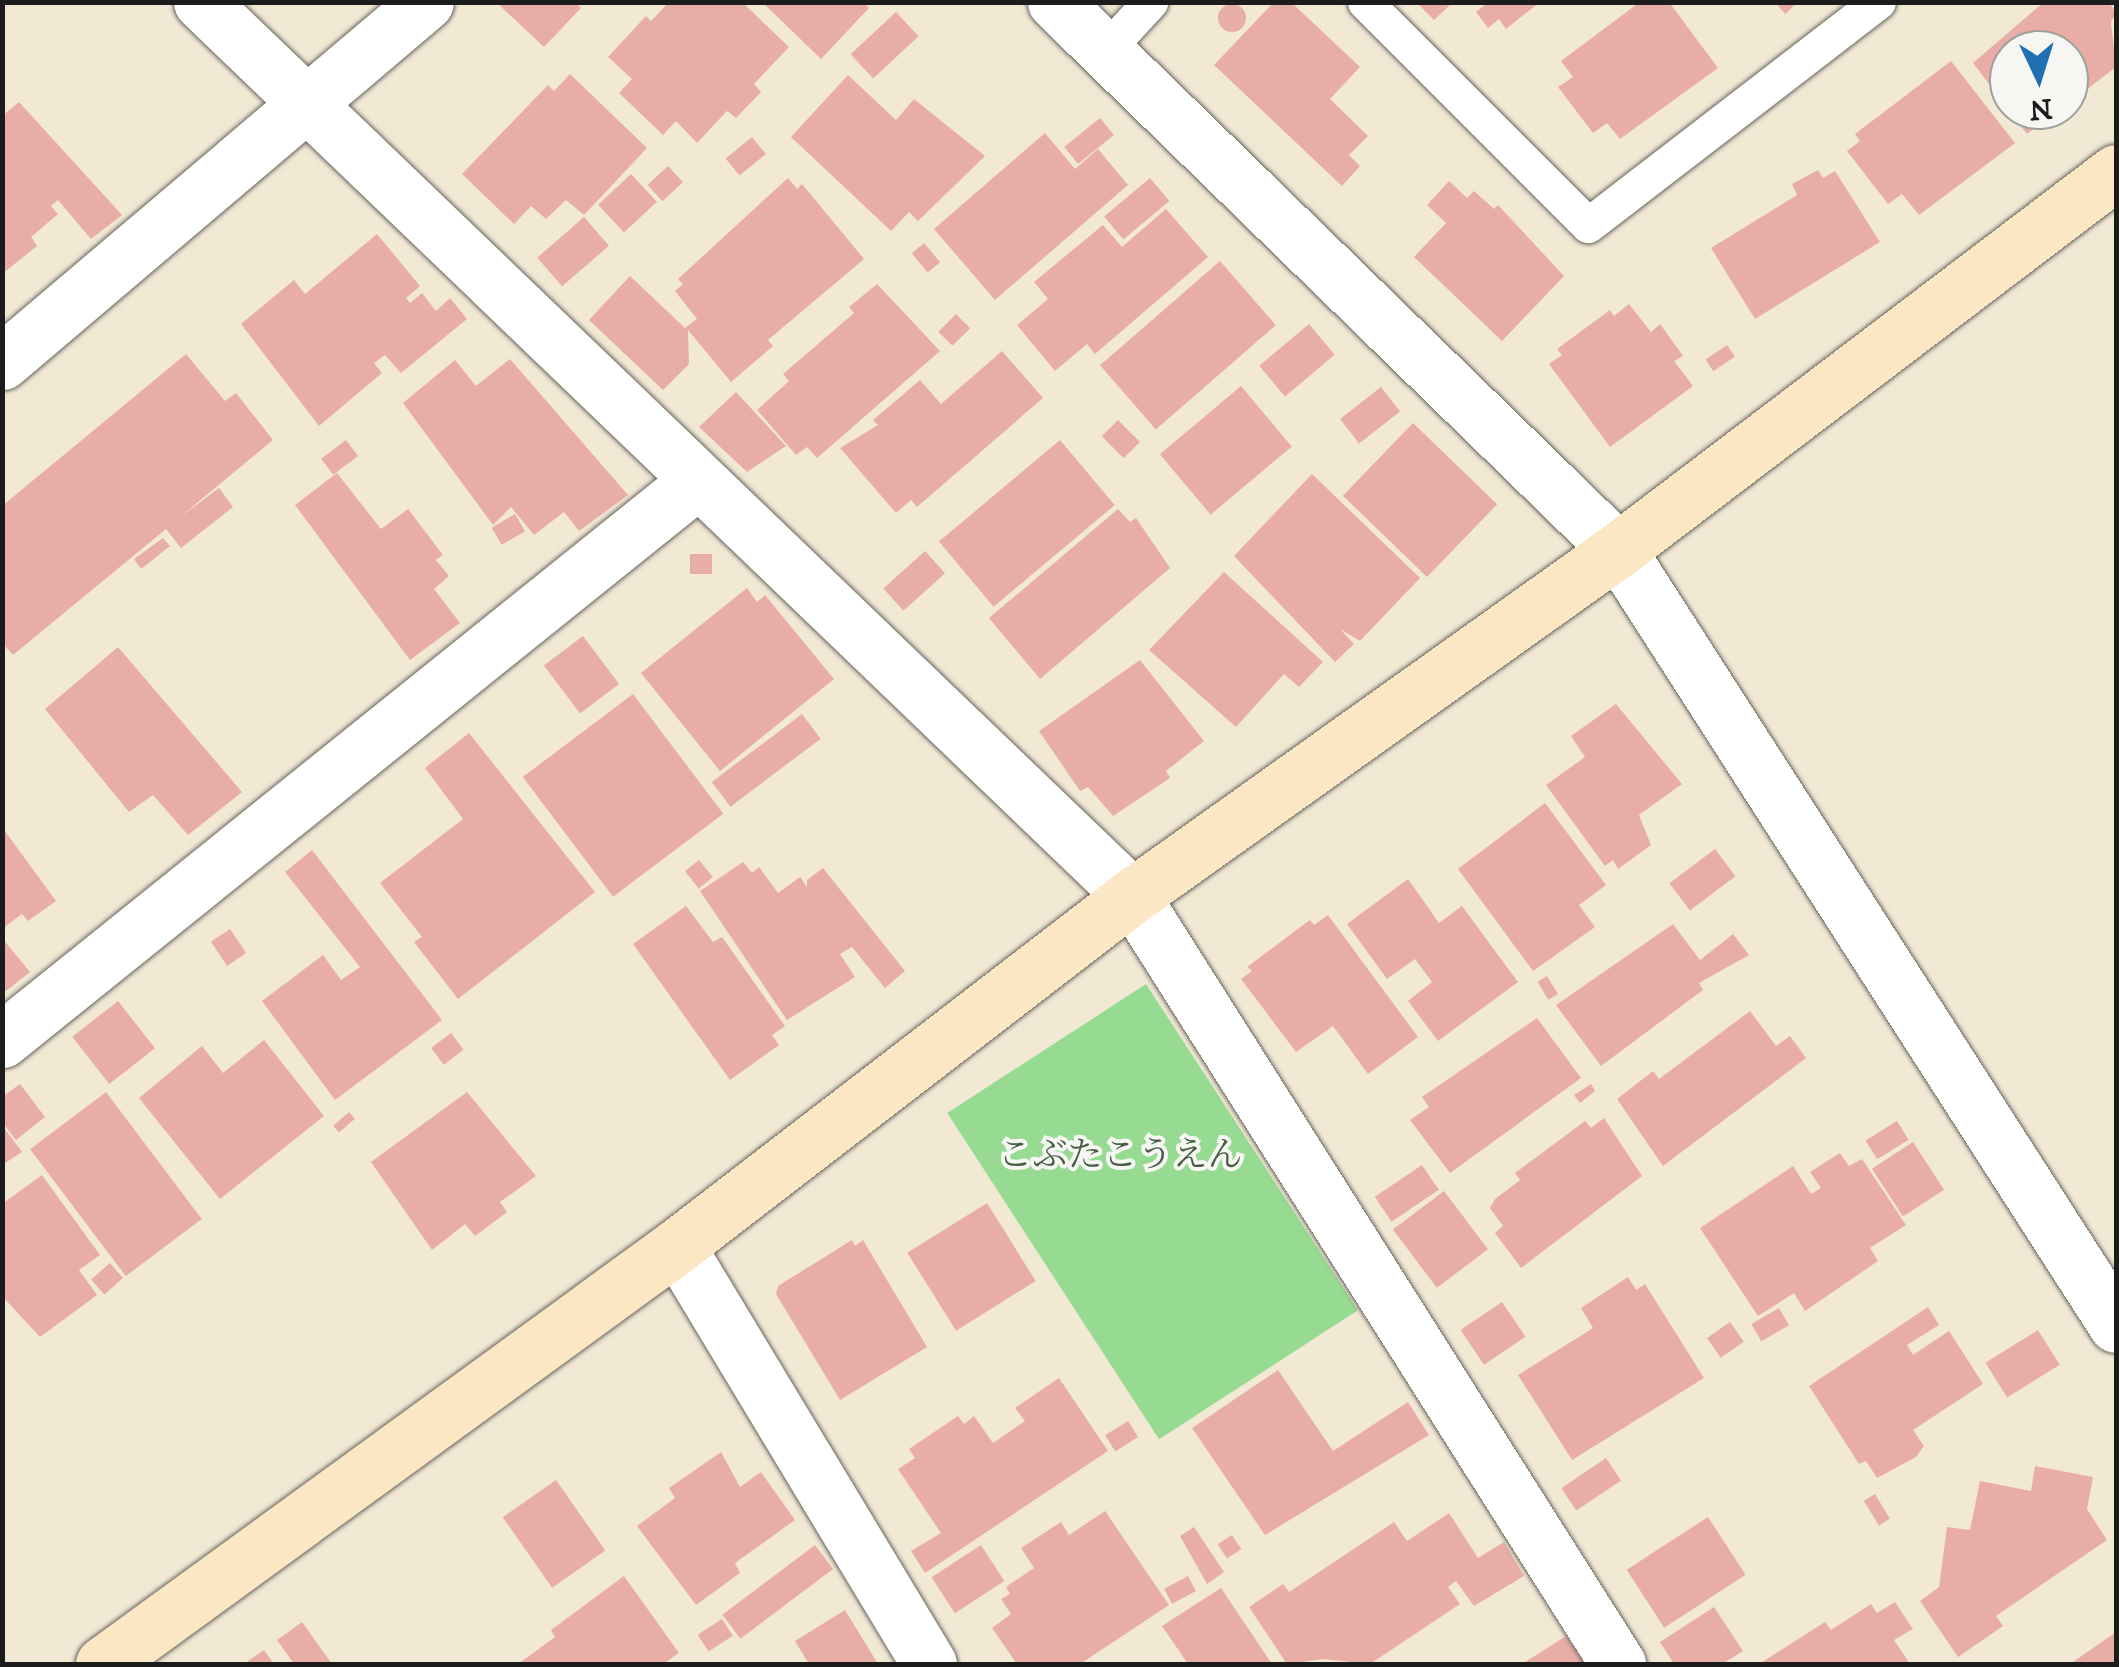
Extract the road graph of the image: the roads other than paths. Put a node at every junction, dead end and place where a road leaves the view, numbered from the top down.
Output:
1 (201, 2) edge
2 (426, 2) edge
3 (1055, 2) edge
4 (1150, 2) edge
5 (1365, 2) edge
6 (1878, 2) edge
7 (1105, 51) junction
8 (306, 103) junction
9 (2116, 172) edge
10 (2, 362) edge
11 (696, 482) junction
12 (1618, 550) junction
13 (1132, 896) junction
14 (2, 1040) edge
15 (677, 1246) junction
16 (2116, 1325) edge
17 (102, 1664) edge
18 (930, 1664) edge
19 (1618, 1664) edge

1 - 8 street
2 - 8 street
3 - 7 street
4 - 7 lane
5 - 6 lane
7 - 12 street
8 - 10 street
8 - 11 street
9 - 12 street
11 - 13 street
11 - 14 street
12 - 13 street
12 - 16 street
13 - 15 street
13 - 19 street
15 - 17 street
15 - 18 street

